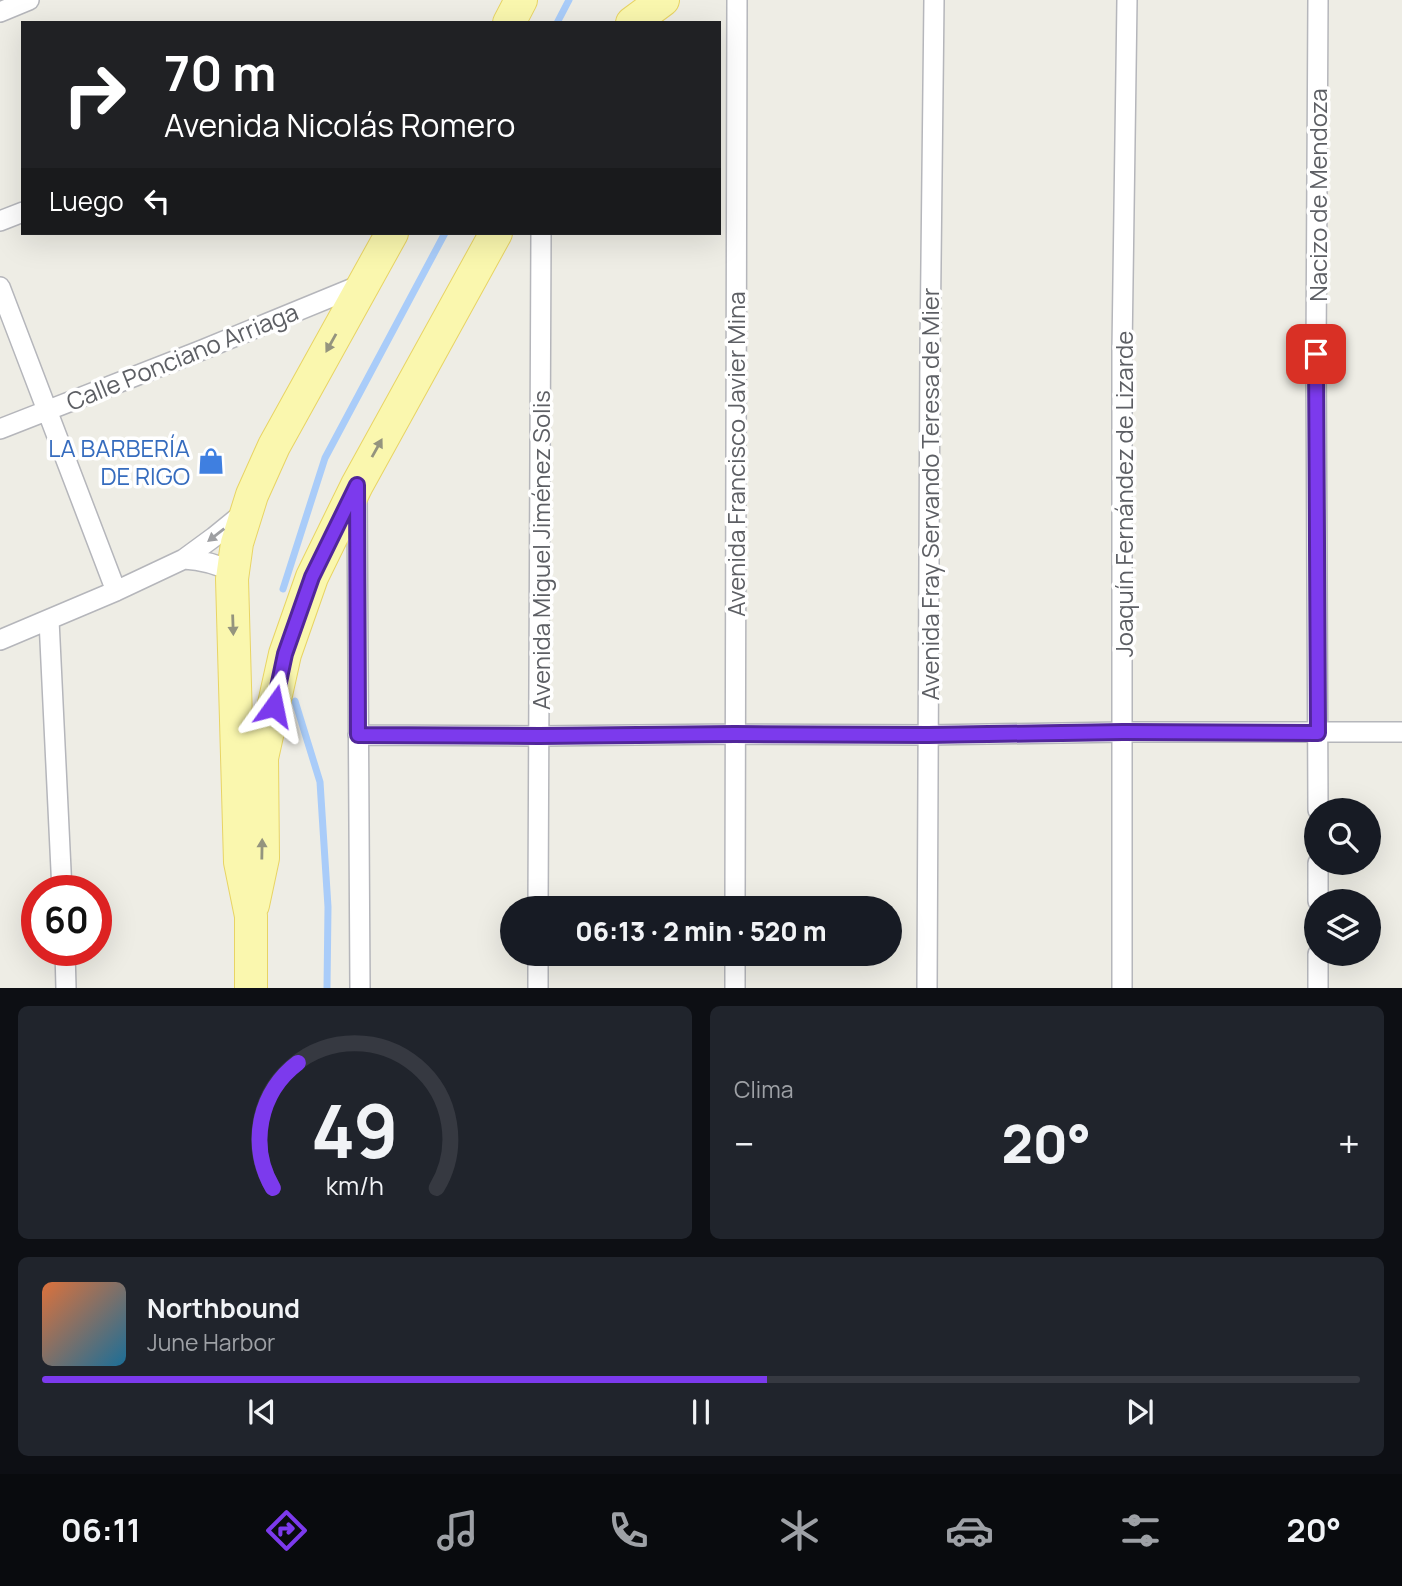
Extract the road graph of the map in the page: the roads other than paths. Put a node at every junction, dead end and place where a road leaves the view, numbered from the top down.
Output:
1 (29, 0) edge
2 (521, 0) edge
3 (626, 0) edge
4 (663, 0) edge
5 (737, 0) edge
6 (934, 0) edge
7 (1127, 0) edge
8 (1318, 0) edge
9 (0, 12) edge
10 (510, 21) edge
11 (614, 21) edge
12 (635, 21) edge
13 (21, 213) edge
14 (0, 221) edge
15 (391, 235) edge
16 (495, 235) edge
17 (541, 235) edge
18 (364, 283) junction
19 (0, 287) edge
20 (46, 411) junction
21 (0, 429) edge
22 (357, 485) junction
23 (248, 509) junction
24 (184, 559) junction
25 (233, 572) junction
26 (116, 591) junction
27 (49, 620) junction
28 (0, 640) edge
29 (1123, 732) junction
30 (1402, 732) edge
31 (1318, 733) junction
32 (735, 734) junction
33 (358, 735) junction
34 (928, 735) junction
35 (539, 736) junction
36 (1318, 798) edge
37 (61, 875) edge
38 (538, 896) edge
39 (735, 896) edge
40 (251, 916) junction
41 (65, 966) edge
42 (538, 966) edge
43 (735, 966) edge
44 (1318, 966) edge
45 (66, 988) edge
46 (251, 988) edge
47 (360, 988) edge
48 (538, 988) edge
49 (735, 988) edge
50 (927, 988) edge
51 (1122, 988) edge
52 (1318, 988) edge

1 - 9 street
2 - 10 main road
3 - 11 main road
4 - 12 main road
5 - 32 street, Avenida Francisco Javier Mina
6 - 34 street, Avenida Fray Servando Teresa de Mier
7 - 29 street, Joaquín Fernández de Lizarde
8 - 31 street, Nacizo de Mendoza
13 - 14 street
15 - 18 main road
22 -> 16 main road
17 - 35 street, Avenida Miguel Jiménez Solis
18 - 20 street, Calle Ponciano Arriaga
18 -> 23 main road
19 - 20 street
20 - 21 street, Calle Ponciano Arriaga
20 - 26 street
22 - 33 street
40 -> 22 main road
23 -> 24 street
23 - 25 main road
24 - 25 street
24 - 26 street
25 -> 40 main road
26 - 27 street
27 - 28 street
27 - 37 street
29 - 31 street
29 - 34 street
29 - 51 street, Joaquín Fernández de Lizarde
30 - 31 street
31 - 36 street, Nacizo de Mendoza
32 - 34 street
32 - 35 street
32 - 39 street, Avenida Francisco Javier Mina
33 - 35 street
33 - 47 street
34 - 50 street, Avenida Fray Servando Teresa de Mier
35 - 38 street, Avenida Miguel Jiménez Solis
40 - 46 main road
41 - 45 street
42 - 48 street
43 - 49 street
44 - 52 street

